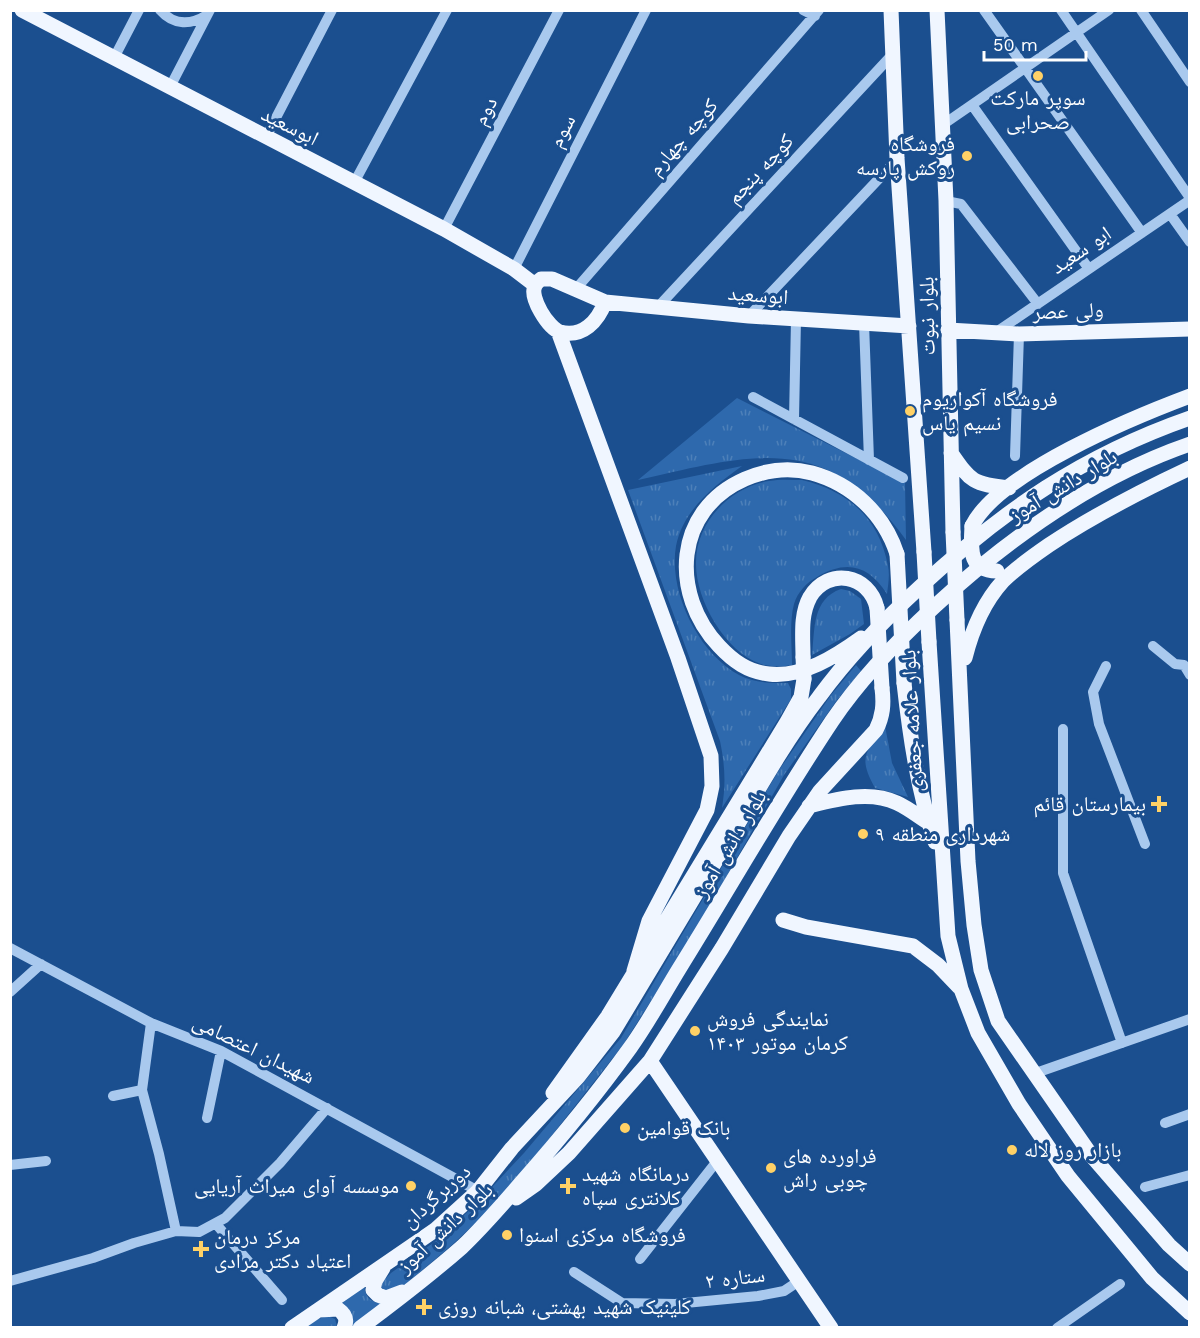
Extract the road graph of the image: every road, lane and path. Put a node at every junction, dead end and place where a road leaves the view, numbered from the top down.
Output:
1 (22, 10) edge
2 (139, 10) edge
3 (159, 10) edge
4 (332, 10) edge
5 (447, 10) edge
6 (559, 10) edge
7 (646, 10) edge
8 (803, 10) edge
9 (891, 10) edge
10 (937, 10) edge
11 (984, 10) edge
12 (1061, 10) edge
13 (1109, 10) edge
14 (1140, 10) edge
15 (210, 12) edge
16 (817, 13) edge
17 (1076, 33) junction
18 (891, 56) junction
19 (114, 58) junction
20 (1026, 68) junction
21 (1190, 82) edge
22 (170, 87) junction
23 (972, 105) junction
24 (941, 126) junction
25 (266, 137) junction
26 (890, 167) dead end
27 (354, 183) junction
28 (1190, 199) edge
29 (945, 201) junction
30 (1170, 213) junction
31 (444, 229) junction
32 (1142, 233) junction
33 (1190, 242) edge
34 (514, 269) junction
35 (1089, 269) junction
36 (535, 285) junction
37 (575, 290) junction
38 (605, 302) junction
39 (1038, 304) junction
40 (657, 308) junction
41 (749, 316) junction
42 (796, 319) junction
43 (864, 323) junction
44 (909, 326) junction
45 (1190, 329) edge
46 (948, 330) junction
47 (558, 331) junction
48 (995, 333) junction
49 (1019, 333) junction
50 (1190, 396) edge
51 (753, 397) dead end
52 (1190, 418) edge
53 (794, 419) junction
54 (1190, 444) edge
55 (951, 452) junction
56 (1015, 456) dead end
57 (870, 460) junction
58 (1190, 468) edge
59 (903, 478) dead end
60 (1009, 488) junction
61 (924, 552) joint
62 (1021, 564) junction
63 (880, 615) junction
64 (1154, 646) dead end
65 (1106, 666) dead end
66 (961, 673) junction
67 (1190, 675) edge
68 (1063, 729) dead end
69 (810, 806) junction
70 (929, 823) junction
71 (1145, 844) dead end
72 (942, 864) junction
73 (783, 920) dead end
74 (10, 948) edge
75 (41, 964) junction
76 (634, 971) junction
77 (961, 989) junction
78 (10, 992) edge
79 (1190, 1019) edge
80 (151, 1023) junction
81 (1122, 1043) junction
82 (221, 1051) junction
83 (650, 1061) junction
84 (1033, 1074) junction
85 (142, 1090) junction
86 (113, 1096) dead end
87 (327, 1108) junction
88 (1190, 1114) edge
89 (207, 1118) dead end
90 (1166, 1123) dead end
91 (512, 1149) junction
92 (46, 1161) dead end
93 (717, 1161) junction
94 (10, 1165) edge
95 (1190, 1175) edge
96 (1145, 1187) dead end
97 (478, 1191) junction
98 (494, 1214) junction
99 (216, 1224) junction
100 (176, 1231) junction
101 (640, 1259) dead end
102 (386, 1263) junction
103 (1190, 1264) edge
104 (574, 1272) dead end
105 (10, 1281) edge
106 (799, 1281) junction
107 (1120, 1284) dead end
108 (413, 1288) junction
109 (1174, 1299) junction
110 (282, 1300) dead end
111 (1190, 1304) edge
112 (318, 1310) junction
113 (1190, 1313) edge
114 (292, 1328) edge
115 (344, 1328) edge
116 (360, 1328) edge
117 (831, 1328) edge
118 (1057, 1328) edge

1 - 19 main road, ابوسعید
2 - 19 street
3 - 15 street
4 - 25 street
5 - 27 street
6 - 31 street, دوم
7 - 34 street, سوم
8 - 16 street
9 - 18 main road, بلوار نبوت
10 - 24 main road, بلوار نبوت
11 - 20 street
12 - 17 street
13 - 17 street
14 - 21 street
15 - 22 street
16 - 37 street, کوچه چهارم
17 - 20 street
17 - 28 street
18 - 40 street, کوچه پنجم
18 - 44 main road, بلوار نبوت
19 - 22 main road, ابوسعید
20 - 23 street
20 - 32 street
22 - 25 main road, ابوسعید
23 - 24 street
23 - 35 street
24 - 29 main road, بلوار نبوت
25 - 27 main road, ابوسعید
26 - 41 street
27 - 31 main road, ابوسعید
28 - 30 street, ابو سعید
29 - 39 street
29 - 46 main road, بلوار نبوت
30 - 32 street, ابو سعید
30 - 33 street
31 - 34 main road, ابوسعید
32 - 35 street, ابو سعید
34 - 36 main road, ابوسعید
35 - 39 street, ابو سعید
36 - 37 main road, ابوسعید
36 - 47 main road
37 - 38 main road, ابوسعید
38 - 40 main road, ابوسعید
38 - 47 main road
39 - 48 street, ابو سعید
40 - 41 main road, ابوسعید
41 - 42 main road, ابوسعید
42 - 43 main road, ابوسعید
42 - 53 street
43 - 44 main road, ابوسعید
43 - 57 street
44 - 61 main road, بلوار نبوت
45 - 49 main road, ولی عصر
46 - 48 main road, ولی عصر
46 - 55 main road, بلوار نبوت
47 - 76 main road
48 - 49 main road, ولی عصر
49 - 56 street
50 - 60 main road
51 - 53 street
52 - 63 main road, بلوار دانش آموز
53 - 57 street
54 - 98 main road, بلوار دانش آموز
55 - 60 main road
55 - 66 main road, بلوار نبوت, bridge
57 - 59 street
58 - 62 main road
60 - 62 main road, bridge
61 - 72 main road, بلوار علامه جعفری, bridge
62 - 66 main road
63 - 69 main road, bridge
63 - 70 main road, bridge
63 - 76 main road, bridge
63 - 91 main road, بلوار دانش آموز
64 - 67 street
65 - 71 street
66 - 84 main road
68 - 81 street
69 - 70 main road
69 - 83 main road
70 - 72 main road
72 - 77 main road, بلوار علامه جعفری
73 - 77 main road
74 - 75 street, شهیدان اعتصامی
75 - 78 street
75 - 80 street, شهیدان اعتصامی
76 - 91 main road
77 - 109 main road, بلوار علامه جعفری
79 - 81 street
80 - 82 street, شهیدان اعتصامی
80 - 85 street
81 - 84 street
82 - 87 street, شهیدان اعتصامی
82 - 89 street
83 - 93 main road
83 - 98 main road
84 - 103 main road
85 - 86 street
85 - 100 street
87 - 97 street, شهیدان اعتصامی
87 - 99 street
88 - 90 street
91 - 97 main road, دوربرگردان
92 - 94 street
93 - 101 street
93 - 106 main road
95 - 96 street
97 - 102 main road, دوربرگردان
98 - 108 main road, بلوار دانش آموز
99 - 100 street
99 - 110 street
100 - 105 street
102 - 108 main road
102 - 112 main road, دوربرگردان
104 - 106 street, ستاره ۲
106 - 117 main road
107 - 118 street
108 - 116 main road, بلوار دانش آموز
109 - 111 main road
109 - 113 main road, بلوار علامه جعفری
112 - 114 main road, دوربرگردان
112 - 115 main road

